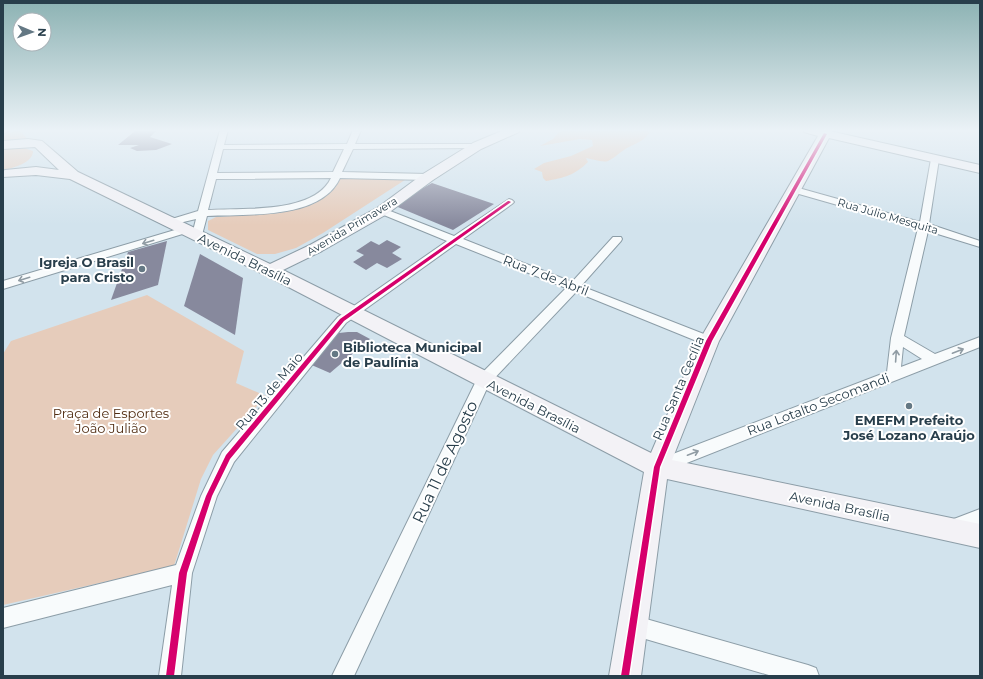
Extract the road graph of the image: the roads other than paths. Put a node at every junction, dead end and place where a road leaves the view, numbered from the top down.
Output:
1 (36, 162) edge
2 (58, 162) edge
3 (216, 162) edge
4 (343, 162) edge
5 (450, 162) edge
6 (810, 162) edge
7 (935, 162) edge
8 (947, 162) edge
9 (980, 169) edge
10 (4, 174) edge
11 (73, 175) junction
12 (337, 175) junction
13 (212, 176) junction
14 (428, 177) junction
15 (795, 190) junction
16 (509, 202) dead end
17 (382, 211) junction
18 (203, 213) junction
19 (164, 220) junction
20 (924, 226) junction
21 (191, 232) junction
22 (617, 239) dead end
23 (457, 240) junction
24 (980, 244) edge
25 (269, 271) junction
26 (3, 285) edge
27 (575, 286) junction
28 (353, 312) junction
29 (897, 338) junction
30 (709, 341) junction
31 (980, 342) edge
32 (934, 360) junction
33 (894, 374) junction
34 (484, 381) junction
35 (656, 467) junction
36 (980, 516) edge
37 (950, 529) junction
38 (980, 536) edge
39 (183, 573) junction
40 (3, 618) edge
41 (632, 625) junction
42 (170, 676) edge
43 (343, 676) edge
44 (625, 676) edge
45 (808, 676) edge

1 - 10 main road
2 - 11 main road, Avenida Brasília
3 - 13 street
4 - 12 street
5 - 14 main road, Avenida Primavera
6 - 15 main road, Rua Santa Cecília
7 - 20 street
8 - 9 main road
10 - 11 main road, Avenida Brasília
11 - 19 main road, Avenida Brasília
12 - 13 street
12 - 14 street
12 - 18 street
13 - 18 street
14 - 17 main road, Avenida Primavera
15 - 20 street, Rua Júlio Mesquita
15 - 30 main road, Rua Santa Cecília
16 - 23 street, Rua 13 de Maio
17 - 23 street, Rua 7 de Abril
17 - 25 main road, Avenida Primavera
18 - 19 street
18 - 21 street
19 - 21 main road, Avenida Brasília
20 - 24 street, Rua Júlio Mesquita
20 - 29 street
21 - 25 main road, Avenida Brasília
21 -> 26 street
22 - 27 street, Rua 11 de Agosto
23 - 27 street, Rua 7 de Abril
23 - 28 street, Rua 13 de Maio
25 - 28 main road, Avenida Brasília
27 - 30 street, Rua 7 de Abril
27 - 34 street, Rua 11 de Agosto
28 - 34 main road, Avenida Brasília
28 - 39 street, Rua 13 de Maio
29 - 32 street
33 -> 29 street
30 - 35 main road, Rua Santa Cecília
32 -> 31 street, Rua Lotalto Secomandi
32 - 33 street, Rua Lotalto Secomandi
35 -> 33 street, Rua Lotalto Secomandi
34 - 35 main road, Avenida Brasília
34 - 43 street, Rua 11 de Agosto
35 - 37 main road, Avenida Brasília
35 - 41 main road, Rua Santa Cecília
36 - 37 street
37 - 38 main road, Avenida Brasília
39 - 40 street
39 - 42 street, Rua 13 de Maio
41 - 44 main road, Rua Santa Cecília
41 - 45 street

